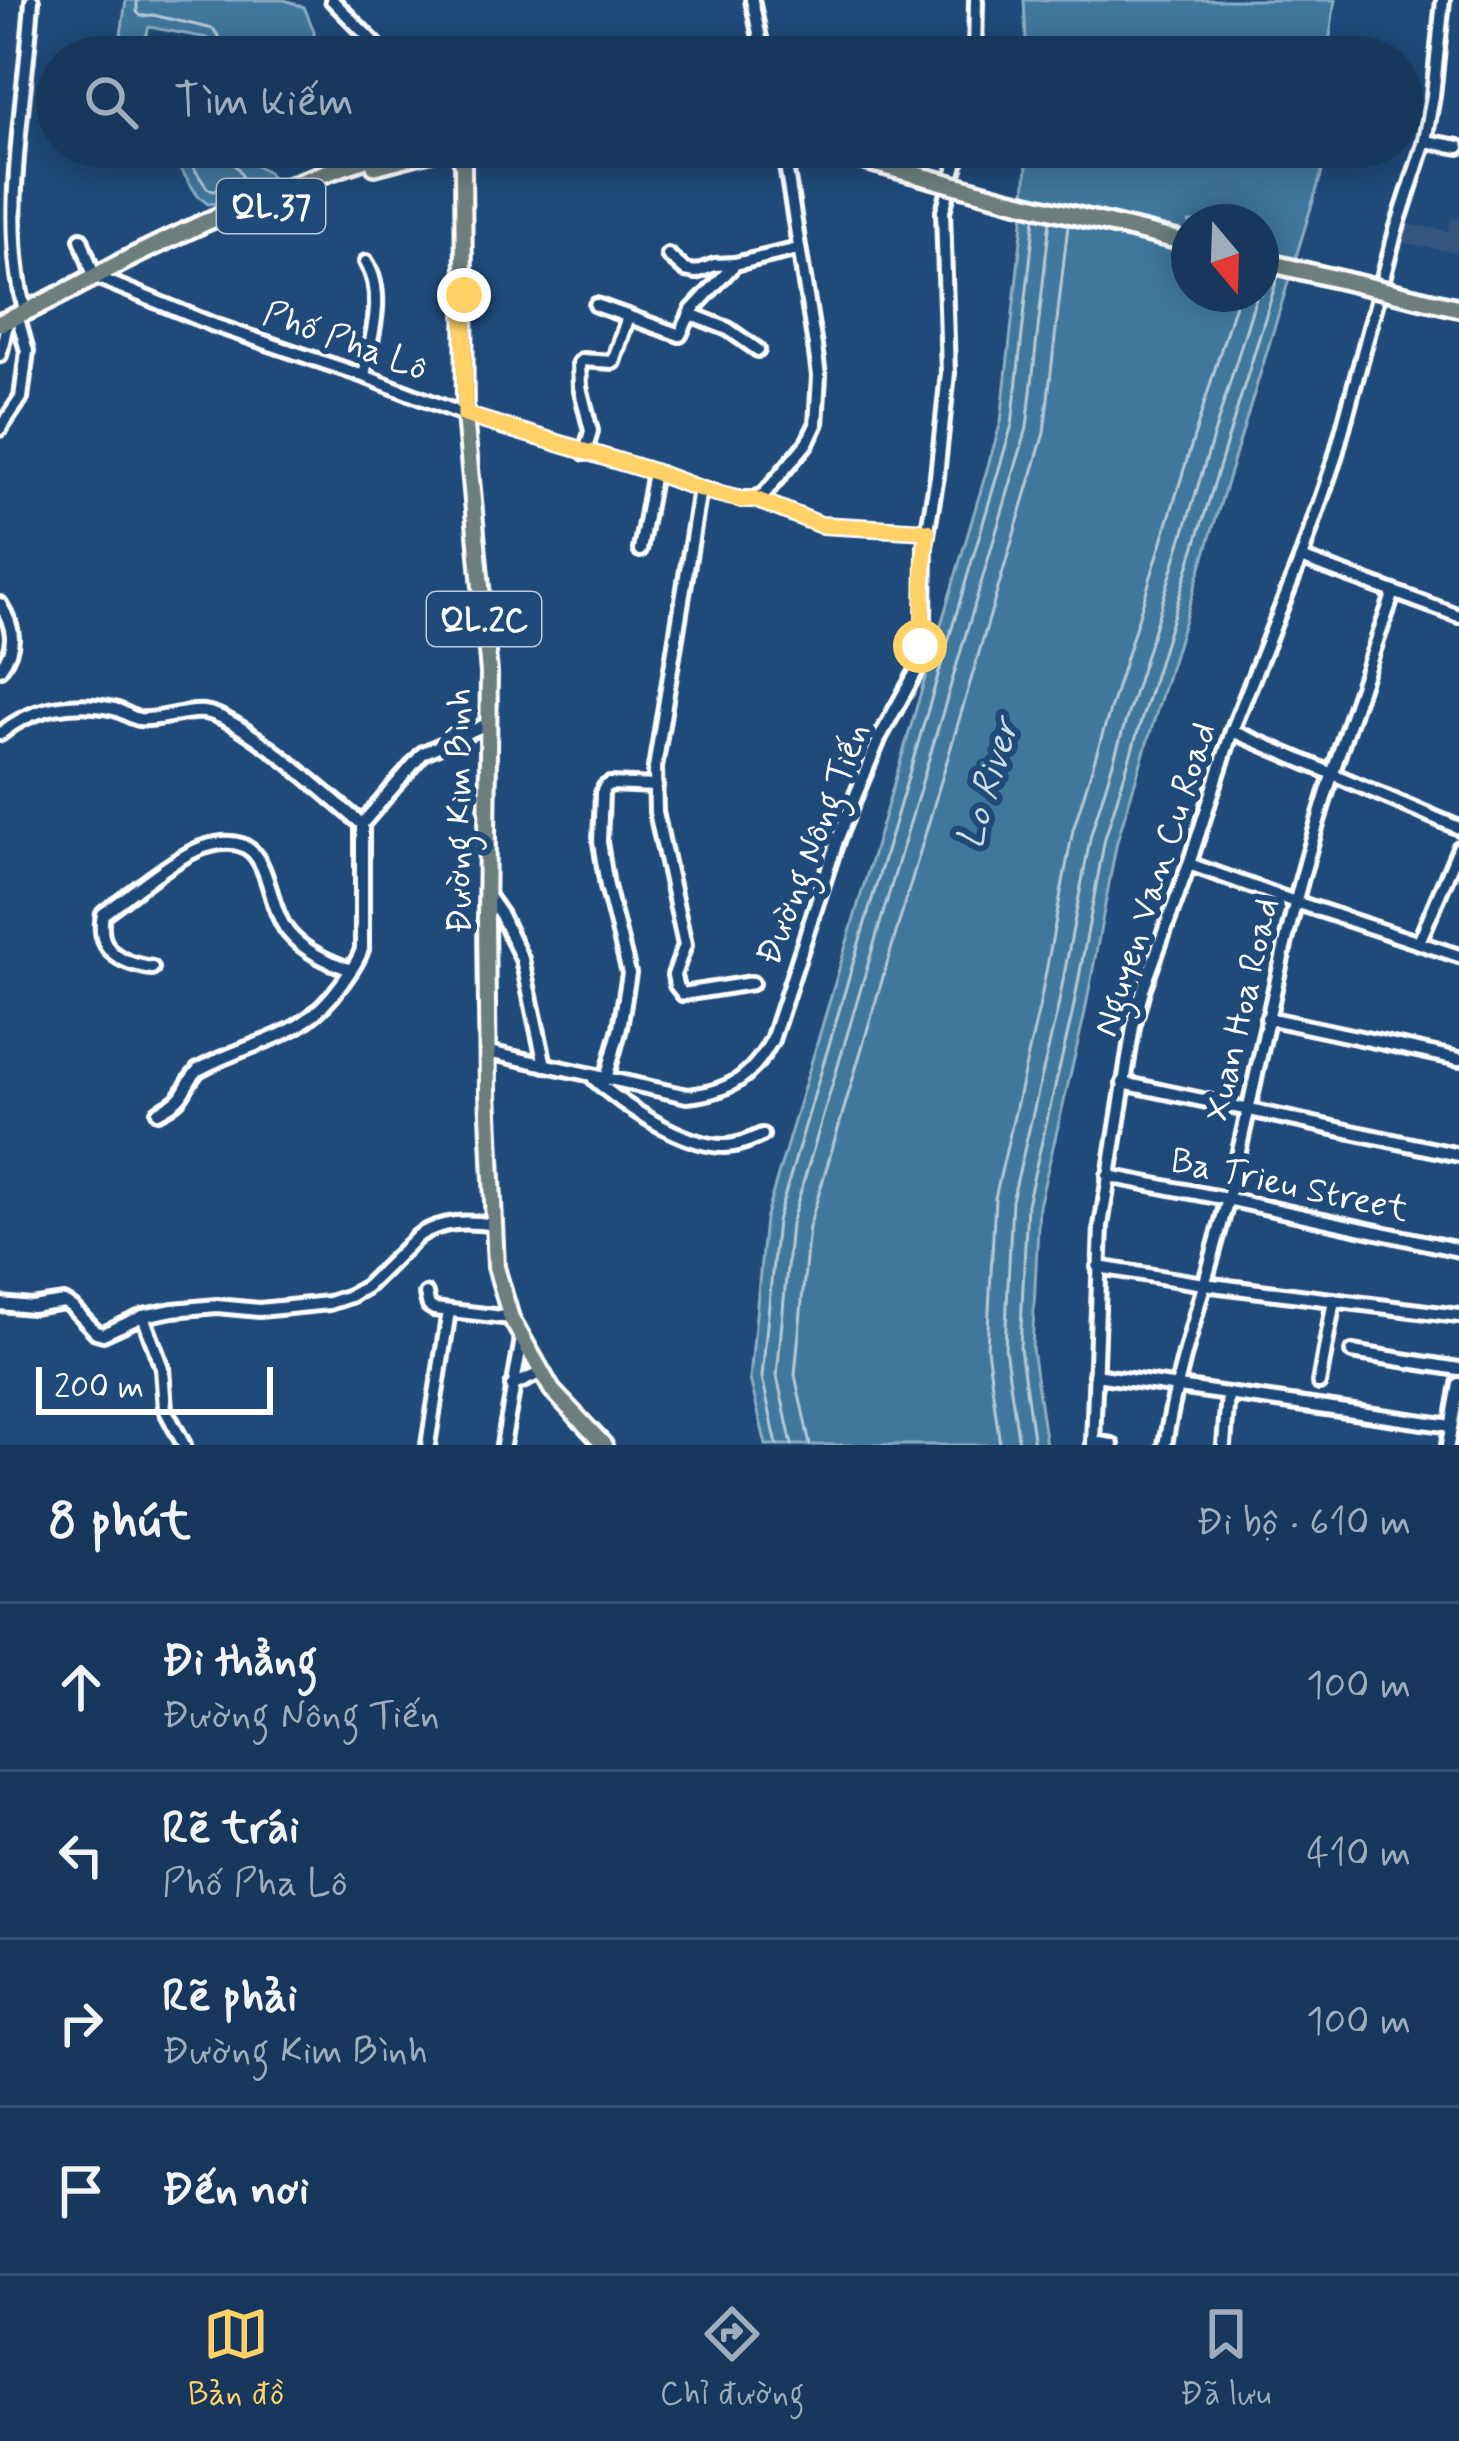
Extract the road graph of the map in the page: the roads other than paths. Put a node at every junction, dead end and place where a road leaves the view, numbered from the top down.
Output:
1 (32, 0) edge
2 (332, 0) edge
3 (752, 0) edge
4 (976, 0) edge
5 (1443, 0) edge
6 (367, 36) edge
7 (760, 36) edge
8 (975, 36) edge
9 (1425, 141) junction
10 (1423, 147) edge
11 (1459, 147) edge
12 (337, 168) edge
13 (366, 168) edge
14 (463, 168) edge
15 (786, 168) edge
16 (892, 168) edge
17 (955, 168) edge
18 (1416, 168) edge
19 (0, 220) edge
20 (14, 223) junction
21 (81, 239) dead end
22 (1171, 239) edge
23 (798, 249) junction
24 (668, 255) dead end
25 (366, 262) dead end
26 (735, 264) junction
27 (1279, 264) edge
28 (96, 275) junction
29 (596, 305) dead end
30 (1459, 308) edge
31 (690, 314) junction
32 (628, 316) junction
33 (13, 317) edge
34 (758, 350) dead end
35 (0, 355) edge
36 (364, 376) junction
37 (465, 415) junction
38 (0, 429) edge
39 (585, 453) junction
40 (654, 472) junction
41 (700, 489) junction
42 (755, 499) junction
43 (928, 531) junction
44 (640, 550) dead end
45 (1301, 558) junction
46 (1394, 592) junction
47 (0, 604) edge
48 (1459, 616) edge
49 (0, 669) edge
50 (489, 723) junction
51 (1232, 731) junction
52 (0, 734) edge
53 (1331, 772) junction
54 (656, 786) junction
55 (362, 824) junction
56 (1459, 827) edge
57 (1459, 848) edge
58 (1189, 864) junction
59 (1295, 902) junction
60 (492, 916) junction
61 (1419, 942) junction
62 (1459, 956) edge
63 (152, 968) dead end
64 (351, 970) junction
65 (752, 983) dead end
66 (1267, 1018) junction
67 (488, 1052) junction
68 (1459, 1060) edge
69 (545, 1065) junction
70 (590, 1076) junction
71 (606, 1079) junction
72 (1123, 1083) junction
73 (158, 1112) dead end
74 (1247, 1112) junction
75 (762, 1136) dead end
76 (1459, 1155) edge
77 (1108, 1176) junction
78 (1228, 1198) junction
79 (495, 1225) junction
80 (1459, 1250) edge
81 (1098, 1267) junction
82 (1204, 1284) junction
83 (426, 1294) dead end
84 (1334, 1300) junction
85 (0, 1304) edge
86 (449, 1311) junction
87 (143, 1316) junction
88 (1459, 1316) edge
89 (511, 1318) junction
90 (523, 1339) junction
91 (1352, 1352) dead end
92 (1459, 1370) edge
93 (542, 1372) junction
94 (1095, 1375) junction
95 (1319, 1383) dead end
96 (1459, 1384) edge
97 (512, 1386) junction
98 (1175, 1386) junction
99 (1228, 1394) junction
100 (1451, 1426) junction
101 (1093, 1444) edge
102 (184, 1445) edge
103 (428, 1445) edge
104 (503, 1445) edge
105 (604, 1445) edge
106 (1112, 1445) edge
107 (1166, 1445) edge
108 (1224, 1445) edge
109 (1448, 1445) edge

1 - 20 street
2 - 6 street
3 - 7 street
4 - 8 street
5 - 9 street, Nguyen Van Cu Road
9 - 10 street, Nguyen Van Cu Road
9 - 11 street
12 - 28 highway, QL.37
13 - 28 highway, QL.37
14 - 37 main road, Đường Kim Bình / QL.2C
15 - 23 street
16 - 22 highway, bridge
17 - 43 street, Đường Nông Tiến
18 - 45 street, Nguyen Van Cu Road
19 - 20 street
20 - 33 street
21 - 28 street
23 - 26 street
23 - 42 street
24 - 26 street
25 - 36 street
26 - 31 street
27 - 30 highway, bridge
28 - 33 highway, QL.37
28 - 36 street, Phố Pha Lô
29 - 32 street
31 - 32 street
31 - 34 street
32 - 39 street
33 - 35 street
33 - 38 street
36 - 37 street, Phố Pha Lô
37 - 39 street, Phố Pha Lô
37 - 50 main road, Đường Kim Bình / QL.2C
39 - 40 street, Phố Pha Lô
40 - 41 street, Phố Pha Lô
40 - 44 street
41 - 42 street, Phố Pha Lô
41 - 54 street
42 - 43 street, Phố Pha Lô
43 - 71 street, Đường Nông Tiến
45 - 46 street
45 - 51 street, Nguyen Van Cu Road
46 - 48 street
46 - 53 street, Xuan Hoa Road
47 - 49 street
50 - 55 street
50 - 60 main road, Đường Kim Bình / QL.2C
51 - 53 street
51 - 58 street, Nguyen Van Cu Road
52 - 55 street
53 - 56 street
53 - 59 street, Xuan Hoa Road
54 - 65 street
54 - 71 street
55 - 64 street
57 - 61 street
58 - 59 street
58 - 72 street, Nguyen Van Cu Road
59 - 61 street
59 - 66 street, Xuan Hoa Road
60 - 67 main road, Đường Kim Bình / QL.2C
60 - 69 street
61 - 62 street
63 - 64 street
64 - 73 street
66 - 68 street
66 - 74 street, Xuan Hoa Road
67 - 69 street, Đường Nông Tiến
67 - 79 main road, Đường Kim Bình / QL.2C
69 - 70 street, Đường Nông Tiến
70 - 71 street, Đường Nông Tiến
70 - 75 street
72 - 74 street
72 - 77 street, Nguyen Van Cu Road
74 - 76 street
74 - 78 street, Xuan Hoa Road
77 - 78 street, Ba Trieu Street
77 - 81 street, Nguyen Van Cu Road
78 - 80 street, Ba Trieu Street
78 - 82 street, Xuan Hoa Road
79 - 87 street
79 - 89 main road, Đường Kim Bình / QL.2C
81 - 82 street
81 - 94 street, Nguyen Van Cu Road
82 - 84 street
82 - 98 street, Xuan Hoa Road
83 - 86 street
84 - 88 street
84 - 95 street
85 - 87 street
86 - 89 street
86 - 103 street
87 - 102 street
89 - 90 main road, Đường Kim Bình / QL.2C
90 - 93 main road, Đường Kim Bình / QL.2C
90 - 97 street
91 - 92 street
93 - 97 street
93 - 105 main road, Đường Kim Bình / QL.2C
94 - 98 street
94 - 101 street, Nguyen Van Cu Road
96 - 100 street
97 - 104 street
98 - 99 street
98 - 107 street, Xuan Hoa Road
99 - 100 street
99 - 108 street
100 - 109 street
101 - 106 street

